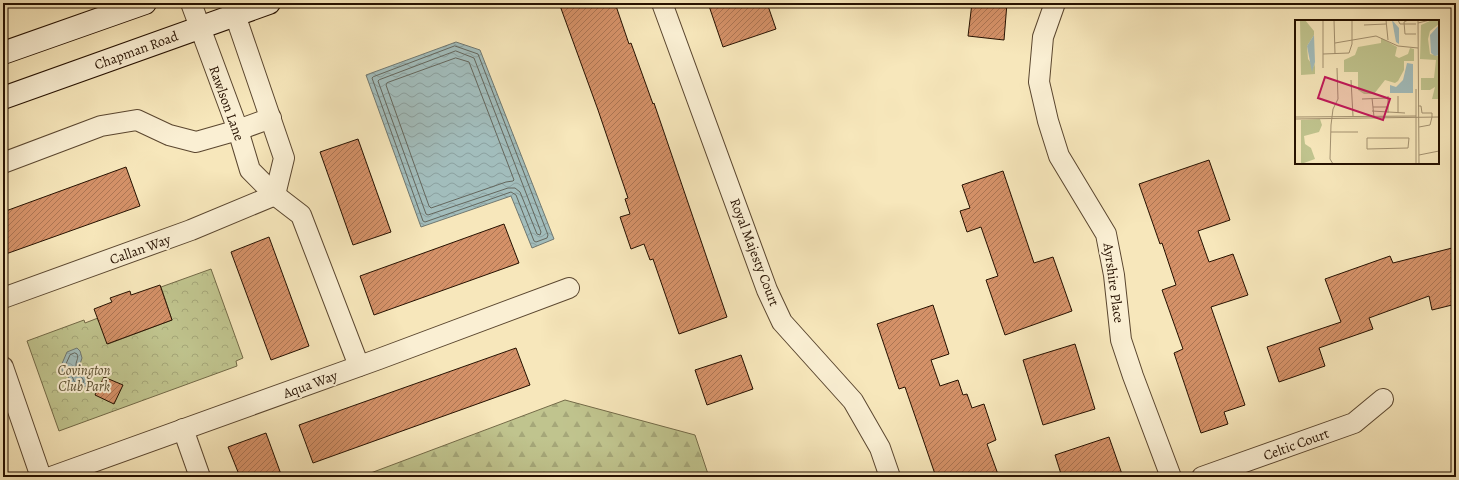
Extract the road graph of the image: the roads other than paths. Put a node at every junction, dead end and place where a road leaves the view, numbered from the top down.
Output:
1 (145, 3) edge
2 (191, 3) edge
3 (269, 3) edge
4 (662, 3) edge
5 (1054, 3) edge
6 (233, 9) edge
7 (200, 27) junction
8 (3, 53) edge
9 (3, 98) edge
10 (271, 118) junction
11 (238, 130) junction
12 (3, 163) edge
13 (275, 194) junction
14 (569, 288) dead end
15 (3, 298) edge
16 (358, 366) junction
17 (3, 367) edge
18 (7, 390) edge
19 (1383, 399) dead end
20 (183, 430) junction
21 (41, 477) edge
22 (51, 477) edge
23 (200, 477) edge
24 (890, 477) edge
25 (1171, 477) edge
26 (1202, 477) edge

1 - 8 street
2 - 7 street, Rawlson Lane
3 - 6 street, Chapman Road
4 - 24 street, Royal Majesty Court
5 - 25 street, Ayrshire Place
6 - 7 street, Chapman Road
6 - 10 street
7 - 9 street, Chapman Road
7 - 11 street, Rawlson Lane
10 - 11 street
10 - 13 street
11 - 12 street
11 - 13 street, Rawlson Lane
13 - 15 street, Callan Way
13 - 16 street, Rawlson Lane
14 - 16 street, Aqua Way
16 - 20 street, Aqua Way
17 - 18 street
18 - 21 street
19 - 26 street, Celtic Court
20 - 22 street, Aqua Way
20 - 23 street

